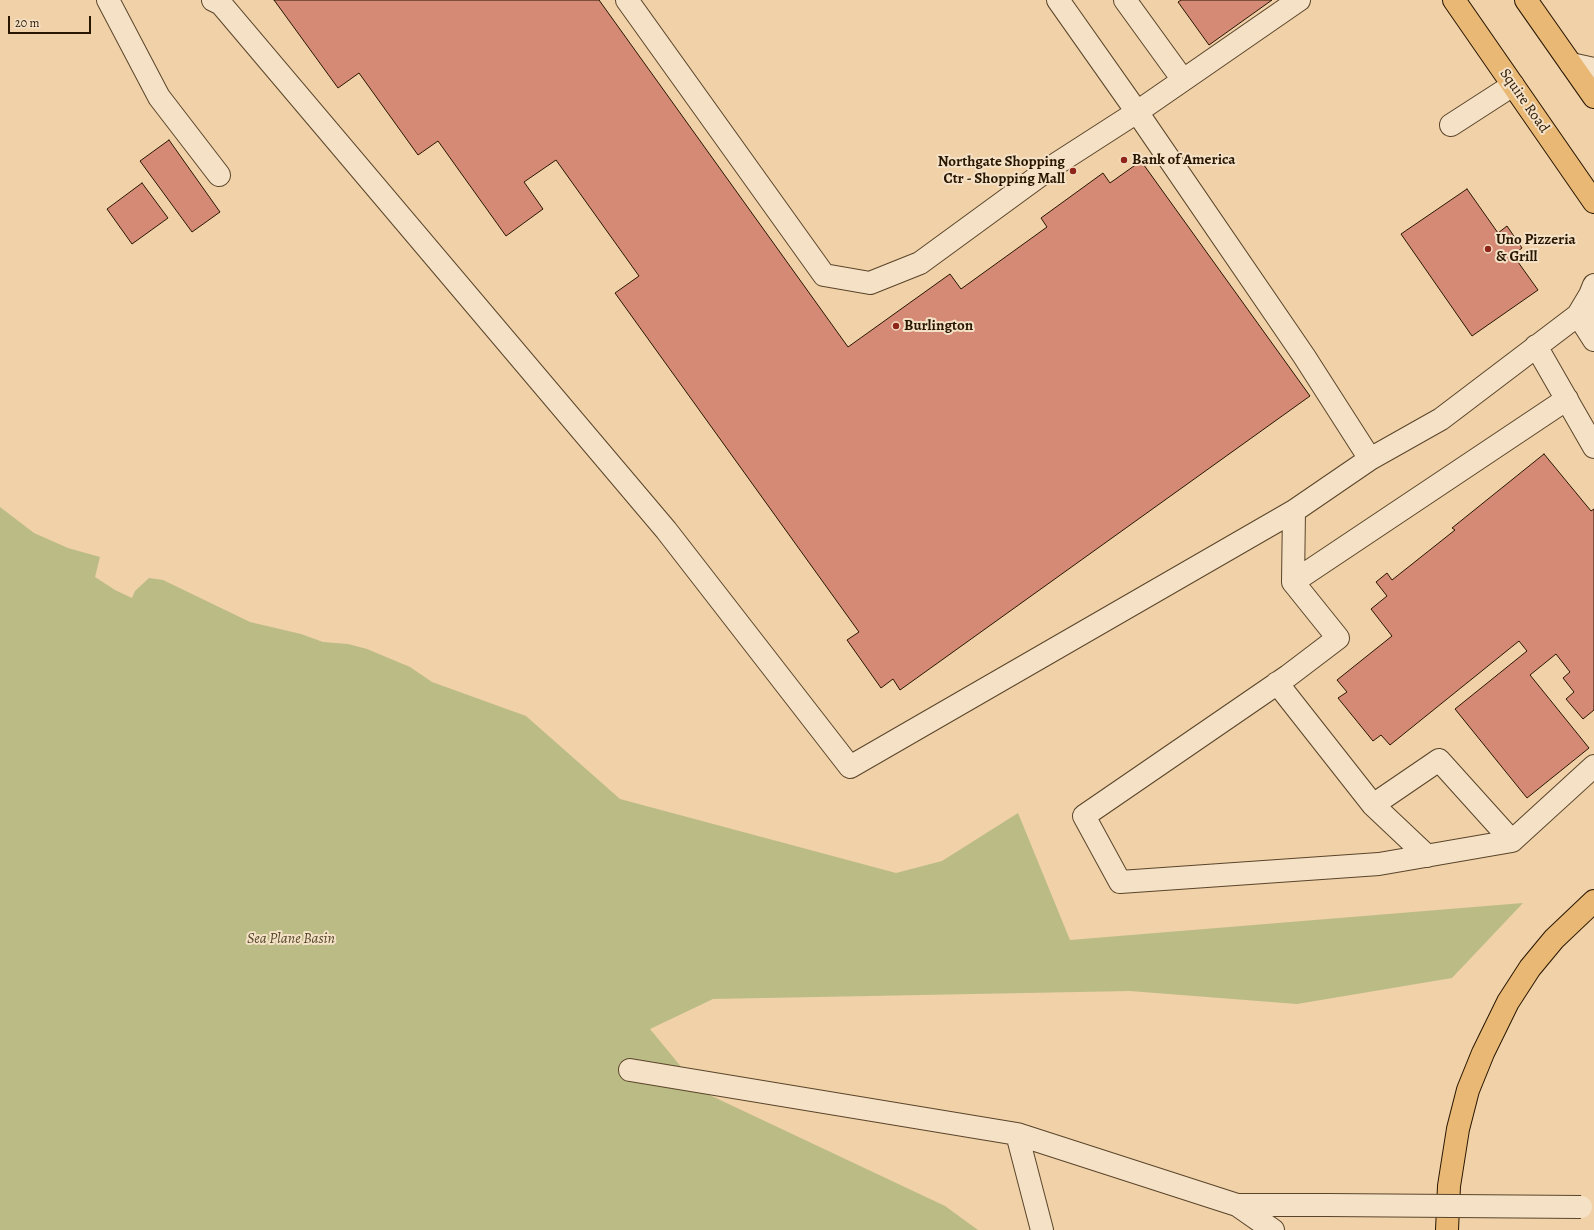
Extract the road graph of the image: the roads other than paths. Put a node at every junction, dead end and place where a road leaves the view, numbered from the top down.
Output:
1 (108, 0) edge
2 (213, 0) edge
3 (627, 0) edge
4 (1058, 0) edge
5 (1125, 0) edge
6 (1299, 0) edge
7 (1454, 0) edge
8 (1526, 0) edge
9 (1571, 64) junction
10 (1594, 69) edge
11 (1183, 80) junction
12 (1513, 84) junction
13 (1594, 97) edge
14 (1137, 112) junction
15 (1451, 125) dead end
16 (219, 175) dead end
17 (1594, 202) edge
18 (1594, 285) edge
19 (1586, 312) edge
20 (1594, 340) edge
21 (1536, 346) junction
22 (1567, 399) junction
23 (1594, 447) edge
24 (1370, 459) junction
25 (1294, 511) junction
26 (1294, 582) junction
27 (1277, 683) junction
28 (1594, 766) edge
29 (1373, 805) junction
30 (1512, 841) junction
31 (1427, 856) junction
32 (1594, 901) edge
33 (630, 1070) dead end
34 (1017, 1134) junction
35 (1237, 1204) junction
36 (1588, 1206) edge
37 (1042, 1230) edge
38 (1272, 1230) edge
39 (1447, 1230) edge

1 - 16 street
2 - 25 street
3 - 14 street
4 - 14 street
5 - 11 street
6 - 11 street
7 - 12 highway, Squire Road
8 - 9 highway
9 - 10 street
9 - 13 highway
11 - 14 street
12 - 15 street
12 - 17 highway, Squire Road
14 - 24 street
18 - 19 street
19 - 20 street
19 - 21 street
21 - 22 street
21 - 24 street
22 - 23 street
22 - 26 street
24 - 25 street
25 - 26 street
26 - 27 street
27 - 29 street
27 - 31 street
28 - 30 street
29 - 30 street
29 - 31 street
30 - 31 street
32 - 39 highway
33 - 34 street
34 - 35 street
34 - 37 street
35 - 36 street, bridge
35 - 38 street

